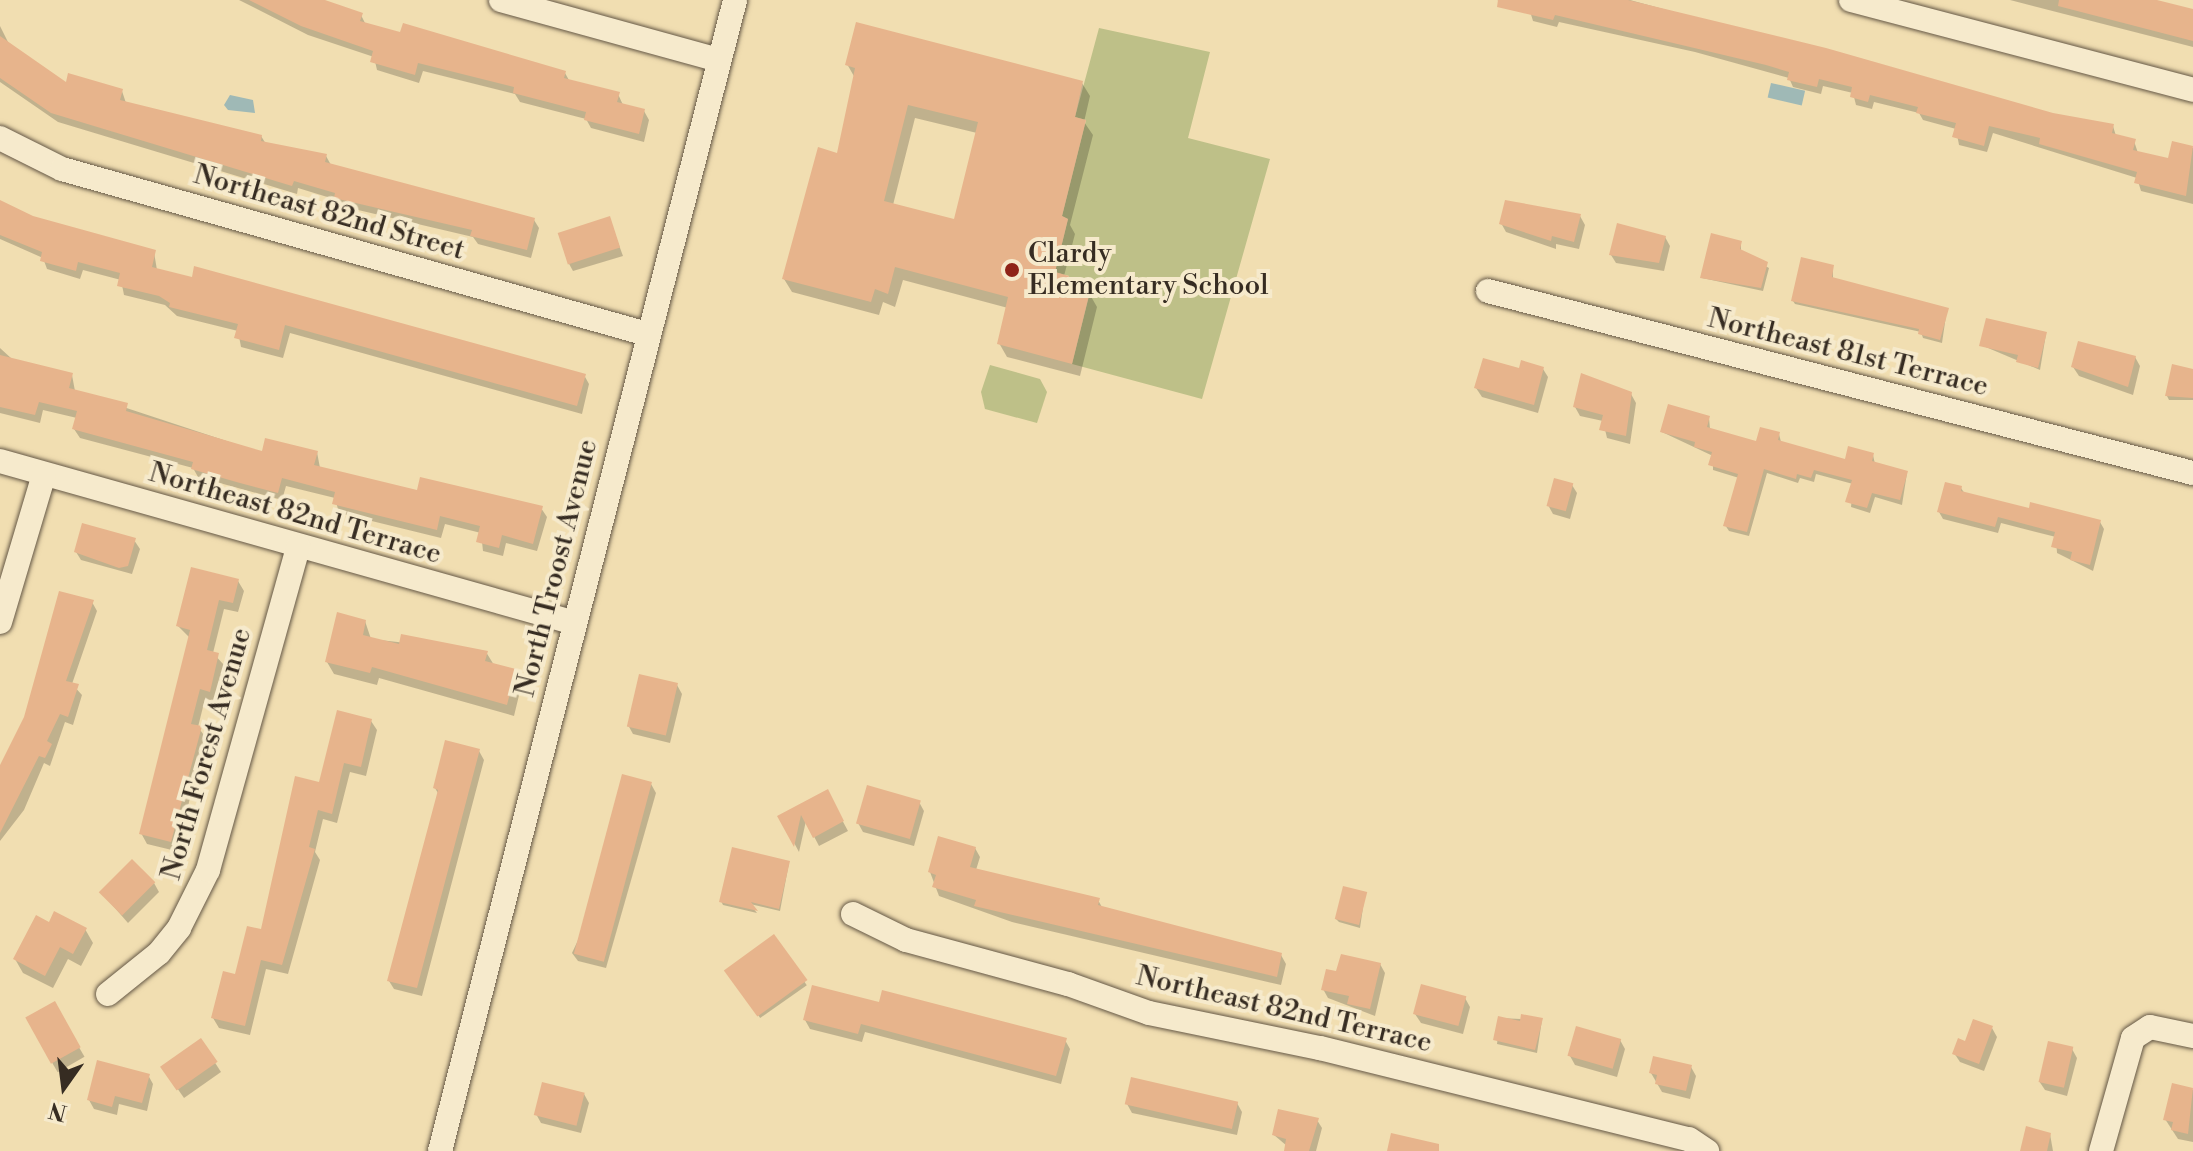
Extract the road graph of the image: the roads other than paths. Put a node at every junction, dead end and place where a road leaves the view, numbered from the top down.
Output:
1 (501, 0) edge
2 (735, 0) edge
3 (1851, 0) edge
4 (719, 60) junction
5 (2193, 90) edge
6 (0, 138) edge
7 (1488, 291) dead end
8 (647, 334) junction
9 (0, 461) edge
10 (2193, 473) edge
11 (44, 474) junction
12 (298, 547) junction
13 (0, 622) edge
14 (575, 623) junction
15 (853, 914) dead end
16 (108, 994) dead end
17 (2193, 1036) edge
18 (1707, 1149) edge
19 (440, 1151) edge
20 (2101, 1151) edge

1 - 4 street
2 - 4 street, North Troost Avenue
3 - 5 street
4 - 8 street, North Troost Avenue
6 - 8 street, Northeast 82nd Street
7 - 10 street, Northeast 81st Terrace
8 - 14 street, North Troost Avenue
9 - 11 street, Northeast 82nd Terrace
11 - 12 street, Northeast 82nd Terrace
11 - 13 street
12 - 14 street, Northeast 82nd Terrace
12 - 16 street, North Forest Avenue
14 - 19 street, North Troost Avenue
15 - 18 street, Northeast 82nd Terrace
17 - 20 street

